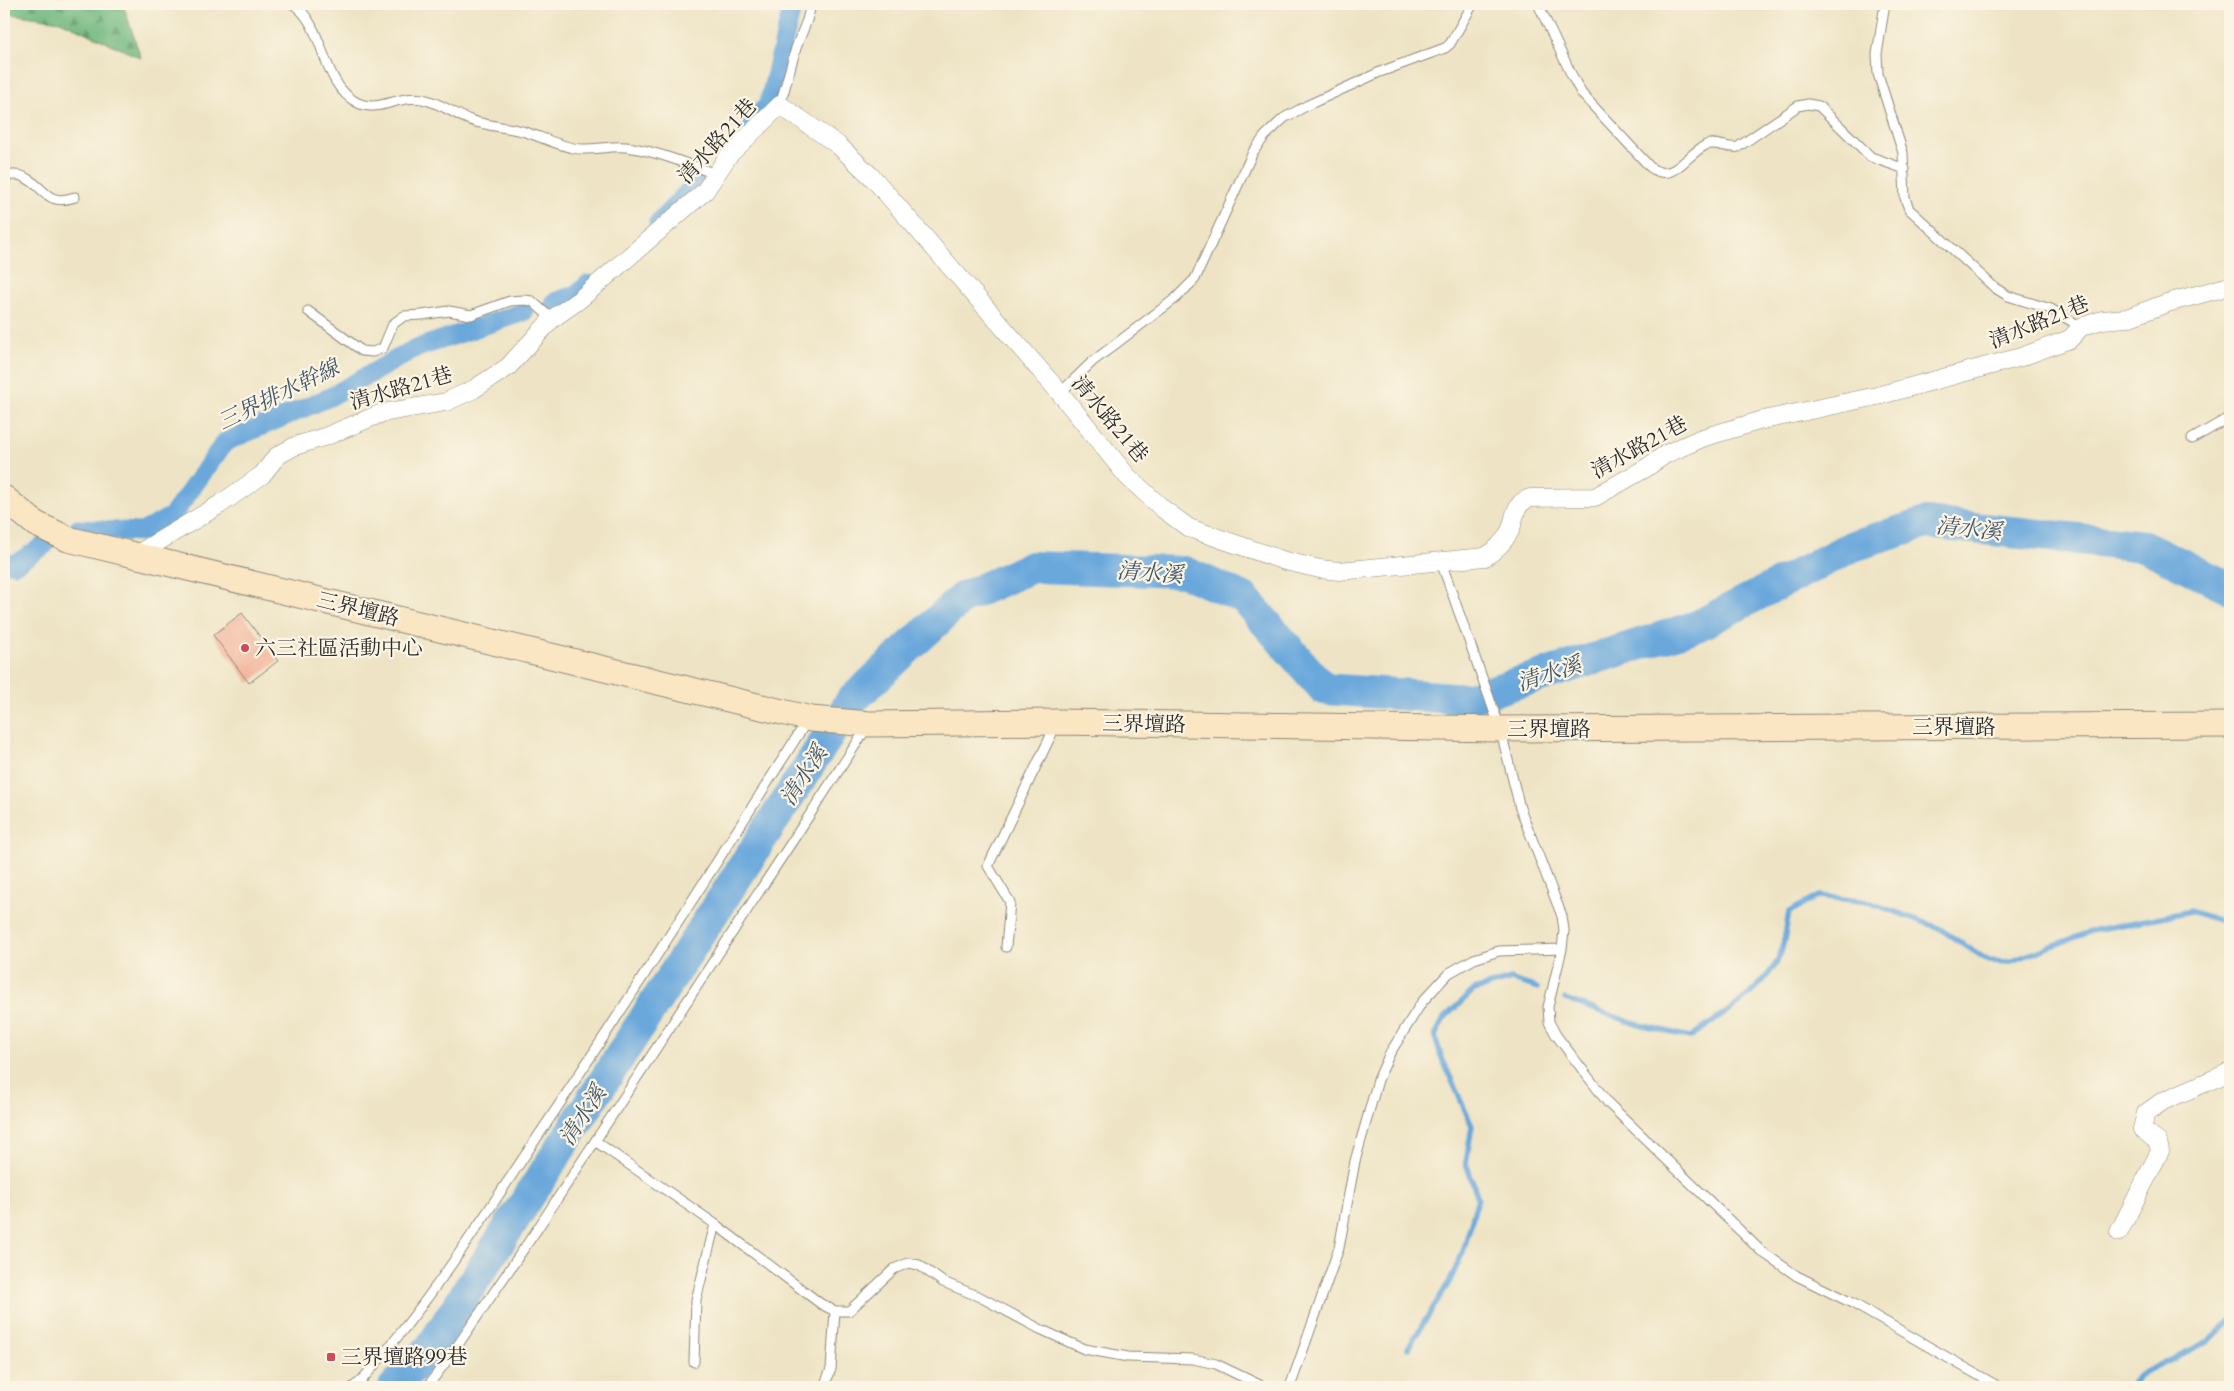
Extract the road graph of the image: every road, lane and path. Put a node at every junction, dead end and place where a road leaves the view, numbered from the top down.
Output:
1 (293, 4) edge
2 (808, 4) edge
3 (1473, 4) edge
4 (1538, 4) edge
5 (1885, 4) edge
6 (780, 105) junction
7 (1905, 169) junction
8 (716, 174) junction
9 (4, 176) edge
10 (75, 197) dead end
11 (2230, 286) edge
12 (308, 311) dead end
13 (552, 319) junction
14 (2081, 326) junction
15 (1060, 393) junction
16 (2230, 417) edge
17 (2192, 439) dead end
18 (4, 498) edge
19 (136, 555) junction
20 (1441, 562) junction
21 (810, 719) junction
22 (1057, 722) junction
23 (869, 724) junction
24 (2230, 725) edge
25 (1500, 728) junction
26 (1006, 947) dead end
27 (1562, 949) junction
28 (2230, 1072) edge
29 (594, 1141) junction
30 (715, 1224) junction
31 (2119, 1232) dead end
32 (835, 1311) junction
33 (694, 1362) dead end
34 (353, 1387) edge
35 (427, 1387) edge
36 (824, 1387) edge
37 (1264, 1387) edge
38 (1290, 1387) edge
39 (1999, 1387) edge

1 - 8 lane
2 - 6 lane
3 - 15 lane
4 - 7 lane
5 - 7 lane
6 - 8 street, 清水路21巷
6 - 15 street, 清水路21巷
7 - 14 lane
8 - 13 street, 清水路21巷
9 - 10 lane
11 - 14 street, 清水路21巷
12 - 13 lane
13 - 19 street, 清水路21巷
14 - 20 street, 清水路21巷
15 - 20 street, 清水路21巷
16 - 17 lane
18 - 19 street, 三界壇路
19 - 21 street, 三界壇路
20 - 25 lane
21 - 23 street, 三界壇路
21 - 34 lane
22 - 23 street, 三界壇路
22 - 25 street, 三界壇路
22 - 26 lane
23 - 29 lane
24 - 25 street, 三界壇路
25 - 27 lane
27 - 38 lane
27 - 39 lane
28 - 31 street
29 - 30 lane
29 - 35 lane
30 - 32 lane
30 - 33 lane
32 - 36 lane
32 - 37 lane

